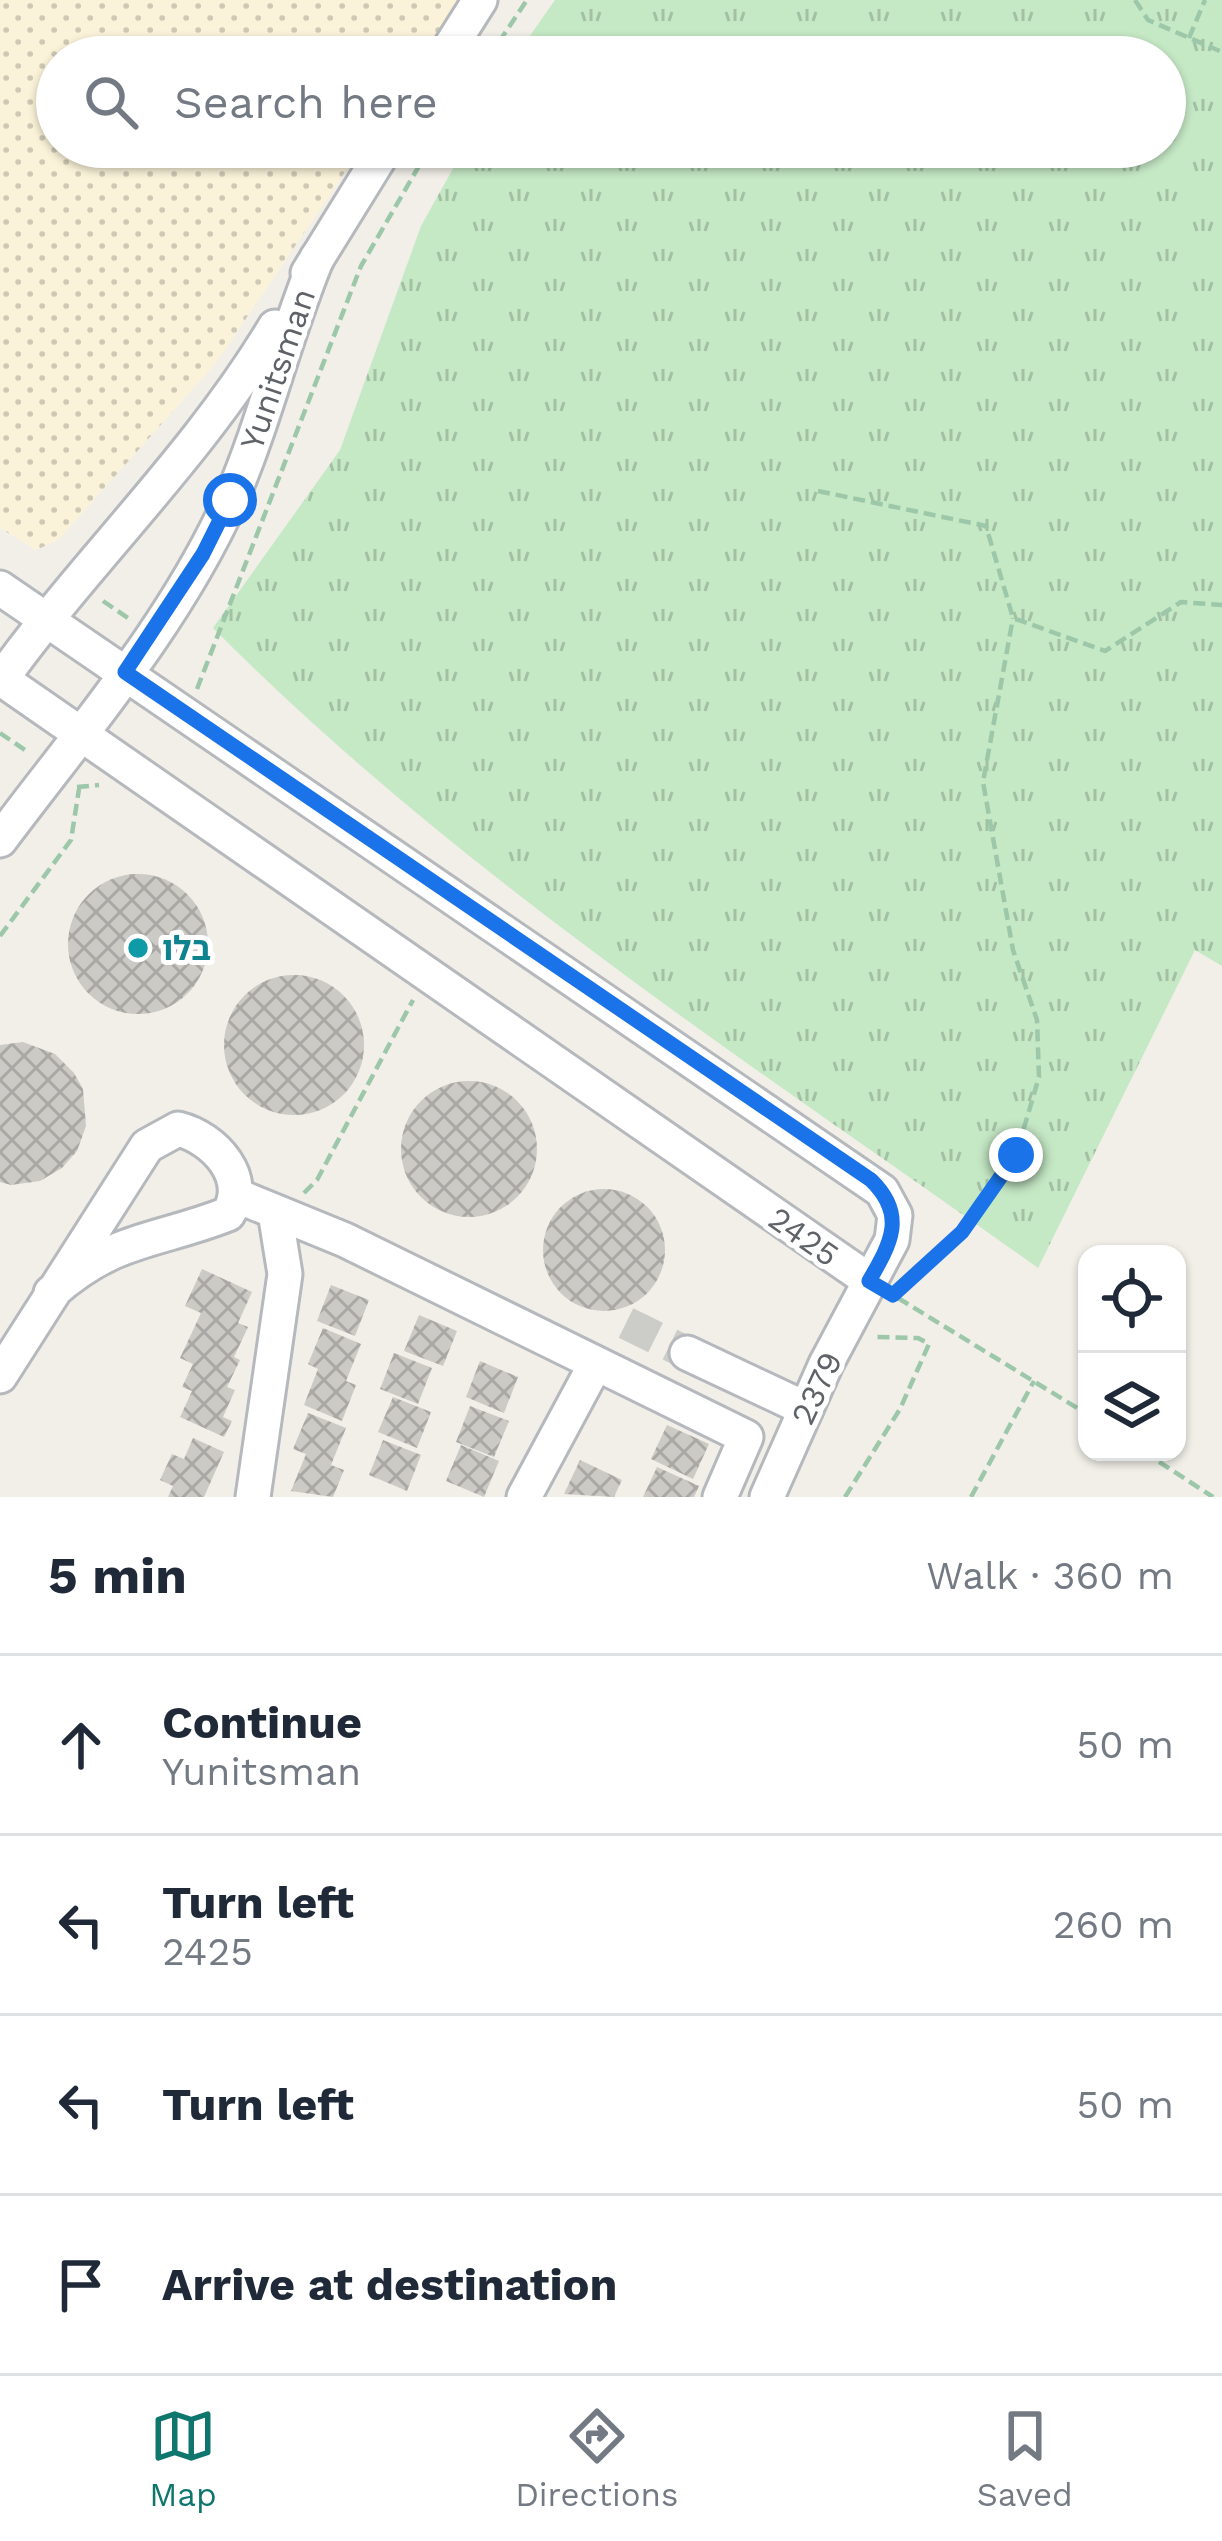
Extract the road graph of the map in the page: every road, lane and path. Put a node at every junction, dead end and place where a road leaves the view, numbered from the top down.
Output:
1 (480, 0) edge
2 (527, 0) edge
3 (1135, 0) edge
4 (1205, 0) edge
5 (457, 36) edge
6 (503, 36) edge
7 (1184, 36) edge
8 (1186, 37) edge
9 (1189, 38) junction
10 (1222, 52) edge
11 (373, 168) edge
12 (418, 168) edge
13 (317, 258) junction
14 (818, 491) dead end
15 (0, 588) edge
16 (1222, 605) edge
17 (46, 618) junction
18 (1013, 618) junction
19 (125, 672) junction
20 (0, 680) edge
21 (189, 702) junction
22 (80, 733) junction
23 (104, 785) dead end
24 (0, 840) edge
25 (0, 936) edge
26 (427, 974) junction
27 (240, 1197) junction
28 (279, 1213) junction
29 (869, 1281) junction
30 (51, 1293) junction
31 (847, 1322) junction
32 (687, 1353) tunnel mouth
33 (595, 1365) junction
34 (0, 1376) edge
35 (1035, 1378) junction
36 (806, 1408) junction
37 (1078, 1408) edge
38 (1158, 1461) edge
39 (253, 1497) edge
40 (524, 1497) edge
41 (720, 1497) edge
42 (767, 1497) edge
43 (845, 1497) edge
44 (971, 1497) edge
45 (1213, 1497) edge

1 - 5 street
2 - 6 path
3 - 7 path
4 - 9 path
8 - 9 path
9 - 10 path
11 - 13 street, Yunitsman
12 - 21 path
13 - 17 street, Yunitsman
13 - 19 street, Yunitsman
14 - 18 path
15 - 17 street, 2425
16 - 18 path
17 - 19 street, 2425
17 - 20 street, Yunitsman
18 - 35 path
19 - 21 street, 2425
19 - 22 street, Yunitsman
20 - 22 street, 2425
21 - 29 street, 2425
22 - 24 street, Yunitsman
22 - 26 street, 2425
23 - 25 path
26 - 28 path
26 - 29 street, 2425
27 - 28 street
27 - 30 street
27 - 30 street
28 - 33 street
28 - 39 street
29 - 31 street, 2379
30 - 34 street
31 - 36 street, 2379
31 - 43 path
32 - 36 street
33 - 40 street
33 - 41 street
35 - 37 path
35 - 44 path
36 - 42 street, 2379
38 - 45 path

